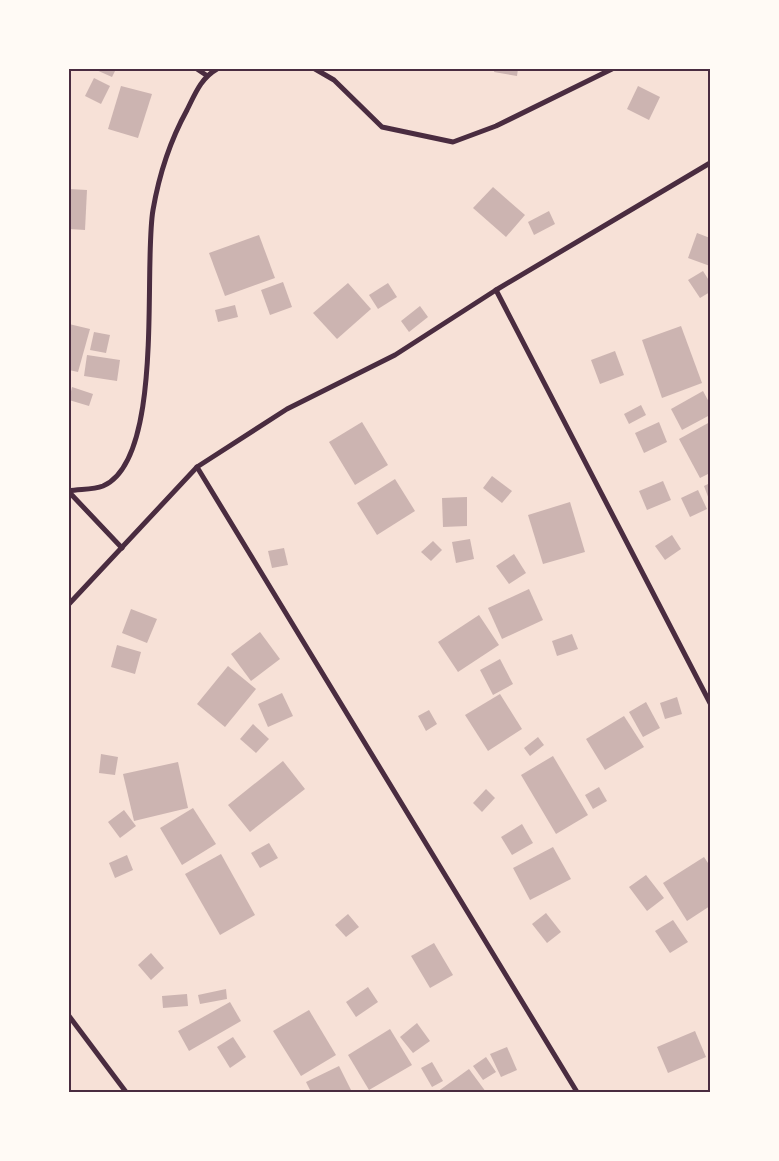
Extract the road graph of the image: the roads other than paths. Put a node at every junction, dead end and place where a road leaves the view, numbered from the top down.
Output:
1 (197, 69) edge
2 (217, 69) edge
3 (315, 69) edge
4 (612, 69) edge
5 (206, 75) junction
6 (710, 163) edge
7 (496, 290) junction
8 (197, 467) junction
9 (69, 491) edge
10 (122, 548) junction
11 (69, 604) edge
12 (710, 703) edge
13 (69, 1016) edge
14 (126, 1092) edge
15 (577, 1092) edge

1 - 5 street
2 - 5 street
3 - 4 street
5 - 9 street
6 - 7 street
7 - 8 street
7 - 12 street
8 - 10 street
8 - 15 street
9 - 10 street
10 - 11 street
13 - 14 street

